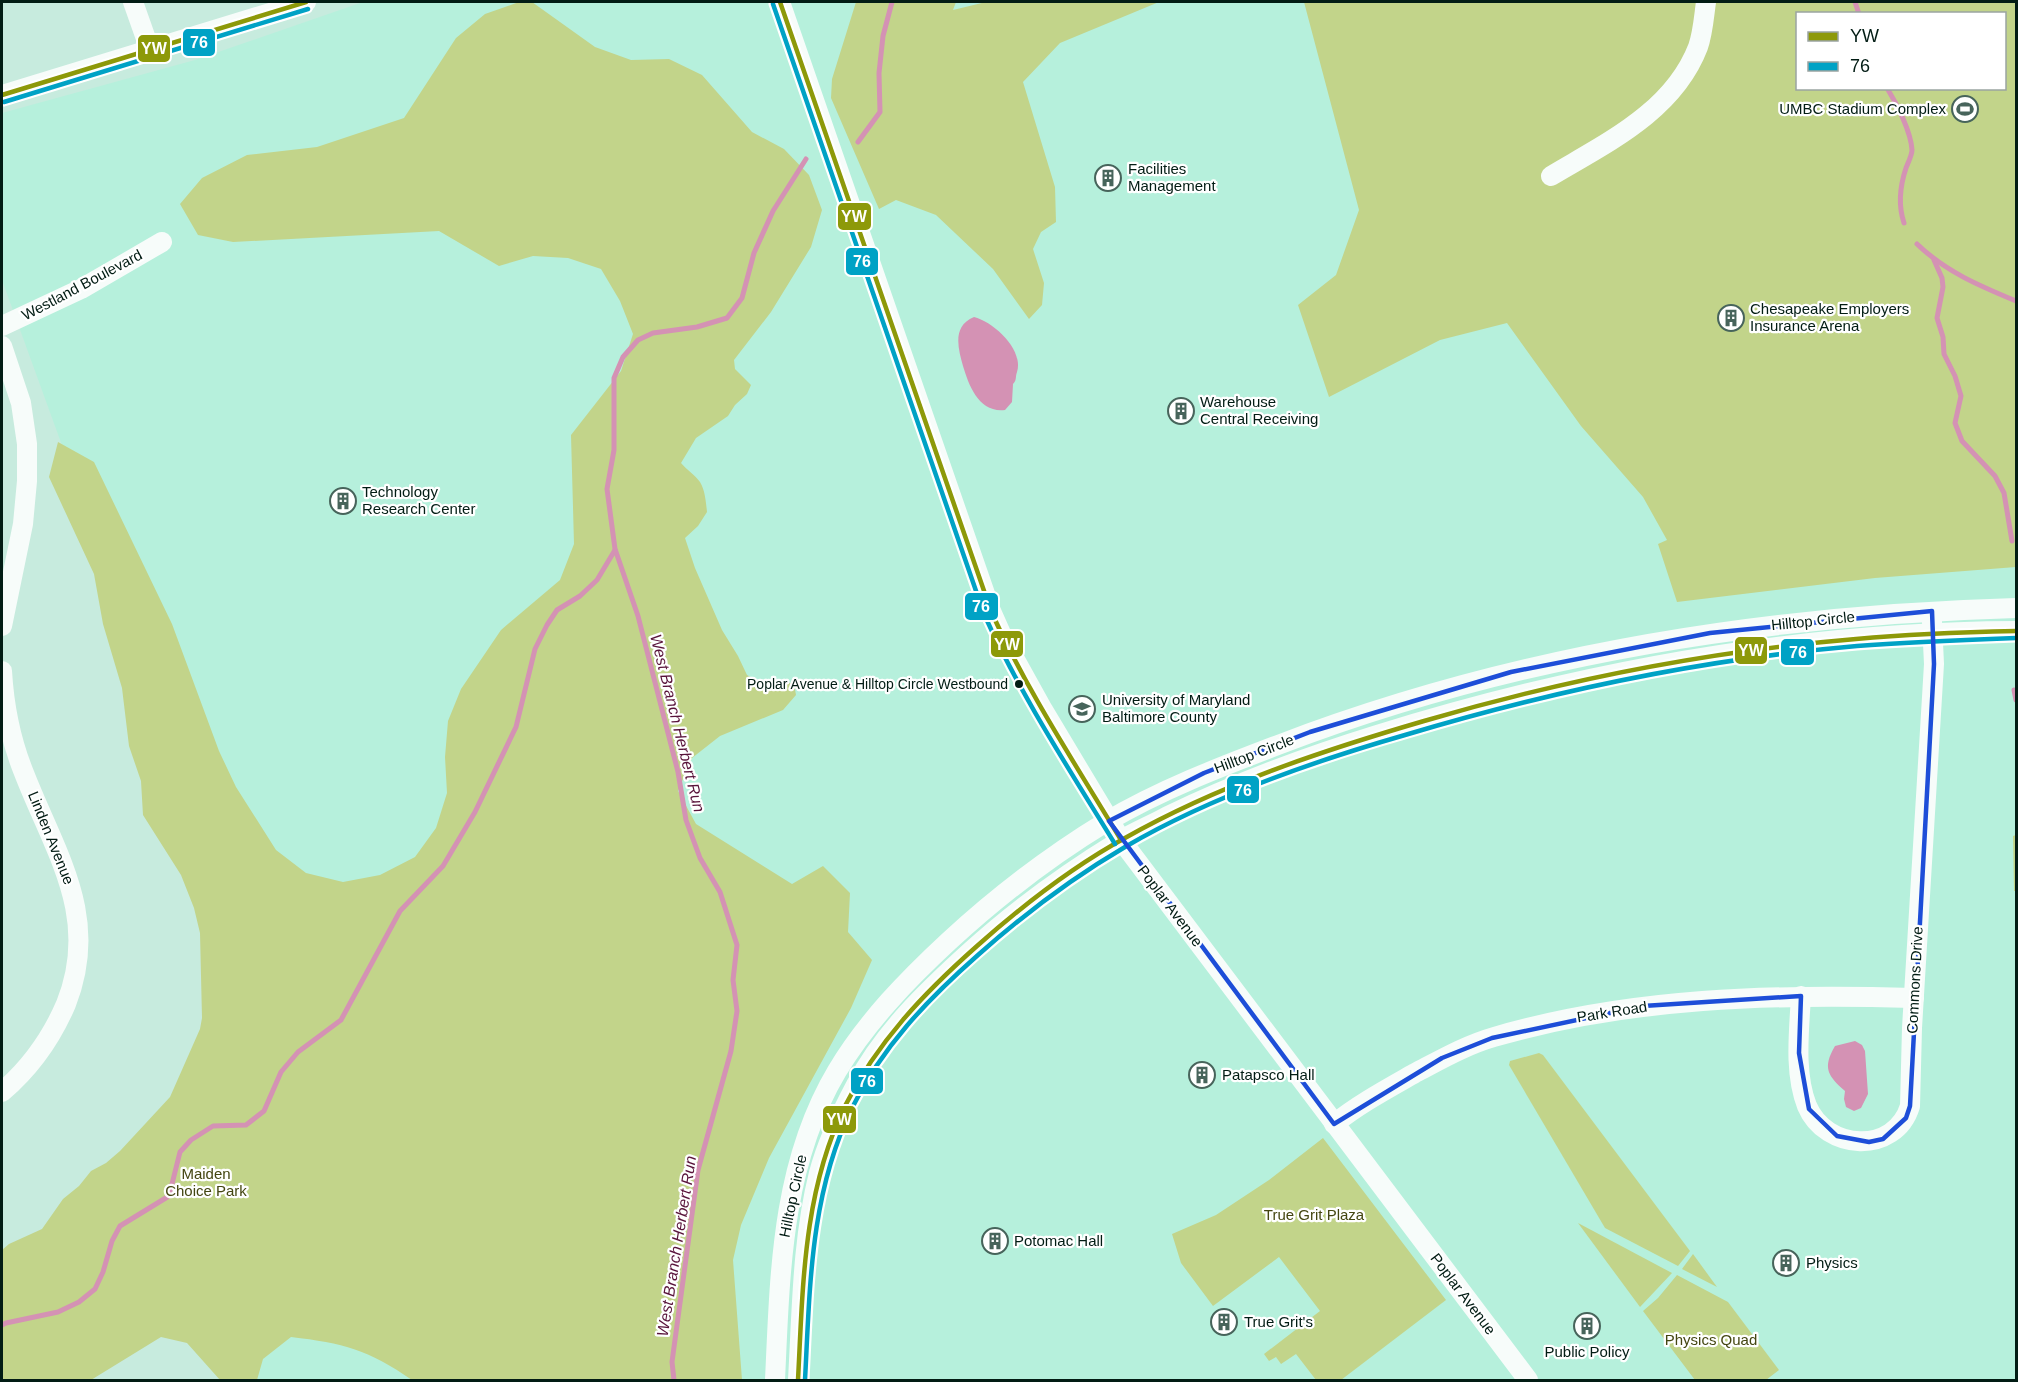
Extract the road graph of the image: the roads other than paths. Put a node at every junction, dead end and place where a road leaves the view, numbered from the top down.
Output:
1 (133, 2) edge
2 (306, 2) edge
3 (780, 2) edge
4 (1706, 2) edge
5 (150, 50) junction
6 (2, 95) edge
7 (1551, 176) dead end
8 (162, 242) dead end
9 (2, 326) edge
10 (2, 346) edge
11 (2016, 608) edge
12 (1932, 610) junction
13 (2, 626) edge
14 (2016, 631) edge
15 (1933, 634) junction
16 (2, 671) edge
17 (1109, 821) junction
18 (1122, 840) junction
19 (1801, 996) junction
20 (1914, 998) junction
21 (2, 1092) edge
22 (1334, 1124) junction
23 (775, 1380) edge
24 (798, 1380) edge
25 (1528, 1380) edge

1 - 5 street
2 - 5 street
3 - 17 street, Poplar Avenue
4 - 7 street
5 - 6 street
8 - 9 street, Westland Boulevard
10 - 13 street
11 - 12 street, Hilltop Circle
12 - 15 street, Commons Drive
12 - 17 street, Hilltop Circle
14 - 15 street, Hilltop Circle
15 - 18 street, Hilltop Circle
15 - 20 street, Commons Drive
16 - 21 street, Linden Avenue
17 - 18 street, Poplar Avenue
17 - 23 street, Hilltop Circle
18 - 22 street, Poplar Avenue
18 - 24 street, Hilltop Circle
19 - 20 street, Park Road
19 - 20 street, Commons Drive
19 - 22 street, Park Road
22 - 25 street, Poplar Avenue

